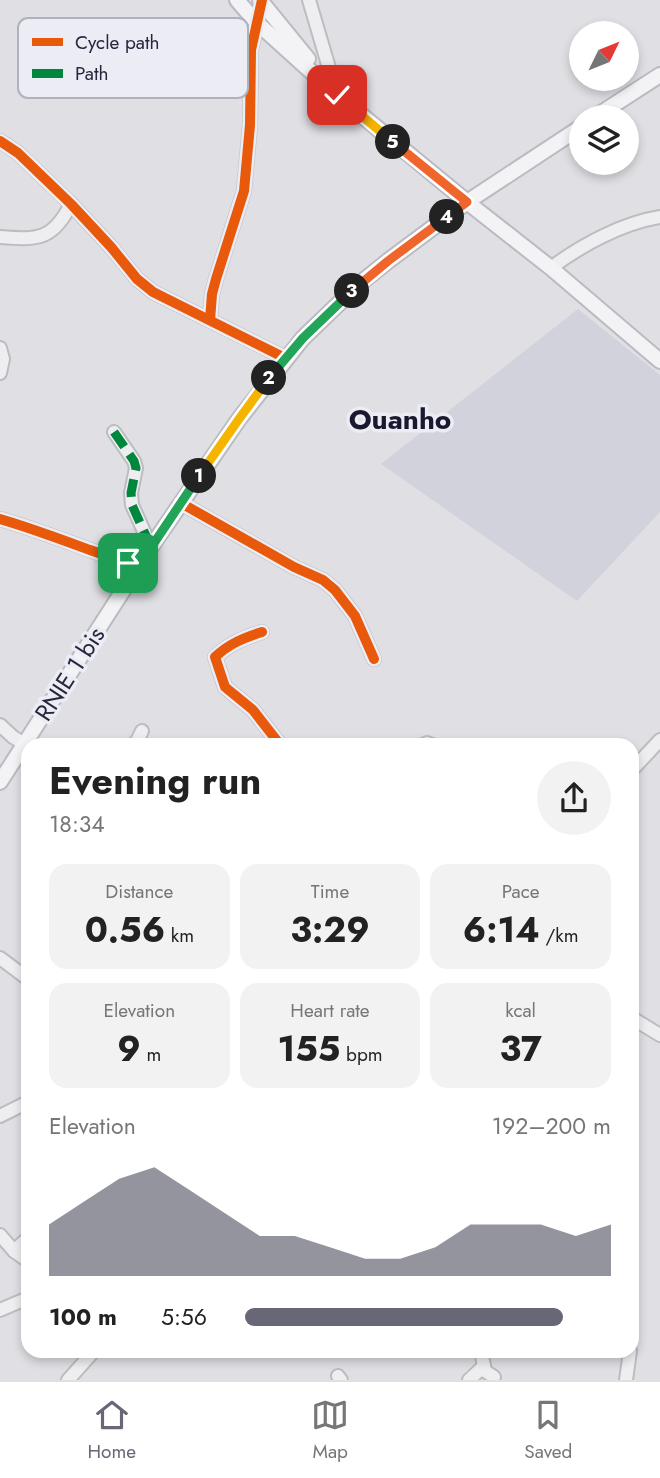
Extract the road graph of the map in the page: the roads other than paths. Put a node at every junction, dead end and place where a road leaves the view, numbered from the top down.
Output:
1 (237, 0) edge
2 (261, 0) edge
3 (309, 0) edge
4 (256, 22) junction
5 (660, 75) edge
6 (337, 95) junction
7 (614, 105) edge
8 (569, 135) edge
9 (0, 141) edge
10 (467, 202) junction
11 (71, 204) junction
12 (660, 217) edge
13 (0, 237) edge
14 (551, 268) junction
15 (210, 320) junction
16 (0, 348) edge
17 (285, 358) junction
18 (660, 361) edge
19 (0, 373) edge
20 (114, 432) dead end
21 (181, 503) junction
22 (0, 519) edge
23 (151, 547) junction
24 (138, 567) junction
25 (262, 632) dead end
26 (374, 659) dead end
27 (0, 725) edge
28 (142, 731) dead end
29 (30, 738) edge
30 (138, 738) edge
31 (275, 738) edge
32 (660, 740) edge
33 (21, 741) edge
34 (21, 752) edge
35 (639, 762) edge
36 (0, 782) edge
37 (0, 958) edge
38 (21, 974) edge
39 (639, 1022) edge
40 (660, 1035) edge
41 (21, 1106) edge
42 (0, 1116) edge
43 (0, 1235) edge
44 (21, 1244) edge
45 (14, 1251) junction
46 (21, 1256) edge
47 (21, 1301) edge
48 (0, 1310) edge
49 (87, 1358) edge
50 (482, 1358) edge
51 (630, 1358) edge
52 (484, 1366) junction
53 (494, 1377) dead end
54 (68, 1380) edge
55 (469, 1380) edge
56 (626, 1380) edge

1 - 4 main road
2 - 4 street
2 - 6 main road
3 - 6 street
4 - 6 main road
4 - 15 street
5 - 7 main road
6 - 10 main road
8 - 10 main road, RNIE 1 bis
9 - 11 street
10 - 14 main road
10 - 17 main road, RNIE 1 bis
11 - 13 street
11 - 15 street
12 - 14 street
14 - 18 main road
15 - 17 street
16 - 19 street
17 - 21 main road, RNIE 1 bis
20 - 23 street
21 - 23 main road, RNIE 1 bis
21 - 26 street
22 - 24 street
23 - 24 main road, RNIE 1 bis
24 - 29 main road, RNIE 1 bis
25 - 31 street
27 - 33 street
28 - 30 street
32 - 35 street
34 - 36 main road, RNIE 1 bis
37 - 38 street
39 - 40 street
41 - 42 street
43 - 45 street
44 - 45 street
45 - 46 street
47 - 48 street
49 - 54 street
50 - 52 street
51 - 56 street
52 - 53 street
52 - 55 street

